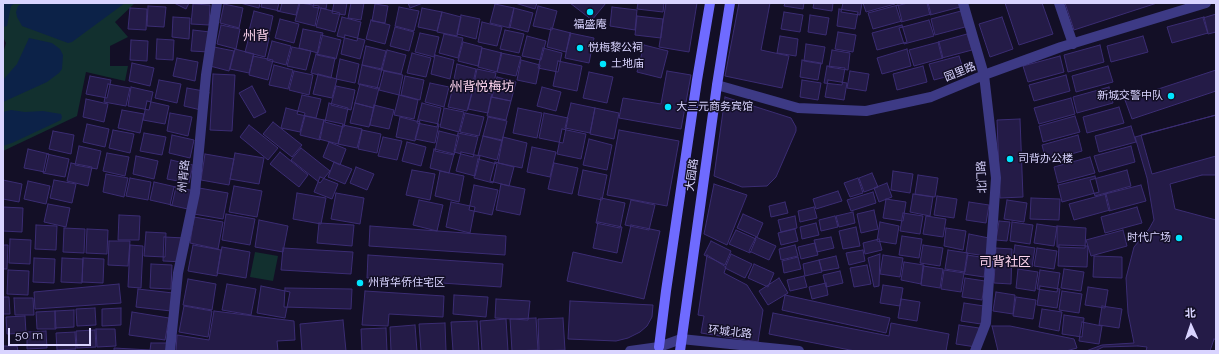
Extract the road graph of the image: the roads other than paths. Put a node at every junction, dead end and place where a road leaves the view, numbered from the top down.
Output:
1 (217, 3) edge
2 (710, 3) edge
3 (730, 3) edge
4 (963, 3) edge
5 (1059, 3) edge
6 (1206, 3) edge
7 (1073, 44) junction
8 (984, 75) junction
9 (717, 85) junction
10 (681, 339) junction
11 (659, 347) junction
12 (170, 351) edge
13 (630, 351) edge
14 (680, 351) edge
15 (800, 351) edge
16 (975, 351) edge

1 - 12 street, 州背路
2 - 11 main road, 大园路
3 - 9 main road, 大园路
4 - 8 street, 北门路
5 - 7 street
6 - 7 street, 园里路
7 - 8 street, 园里路
8 - 9 street, 园里路
8 - 16 street, 北门路
9 - 10 main road, 大园路
10 - 11 street, 环城北路
10 - 14 main road, 大园路
10 - 15 street, 环城北路
11 - 13 street, 环城北路
11 - 14 street, 环城北路

